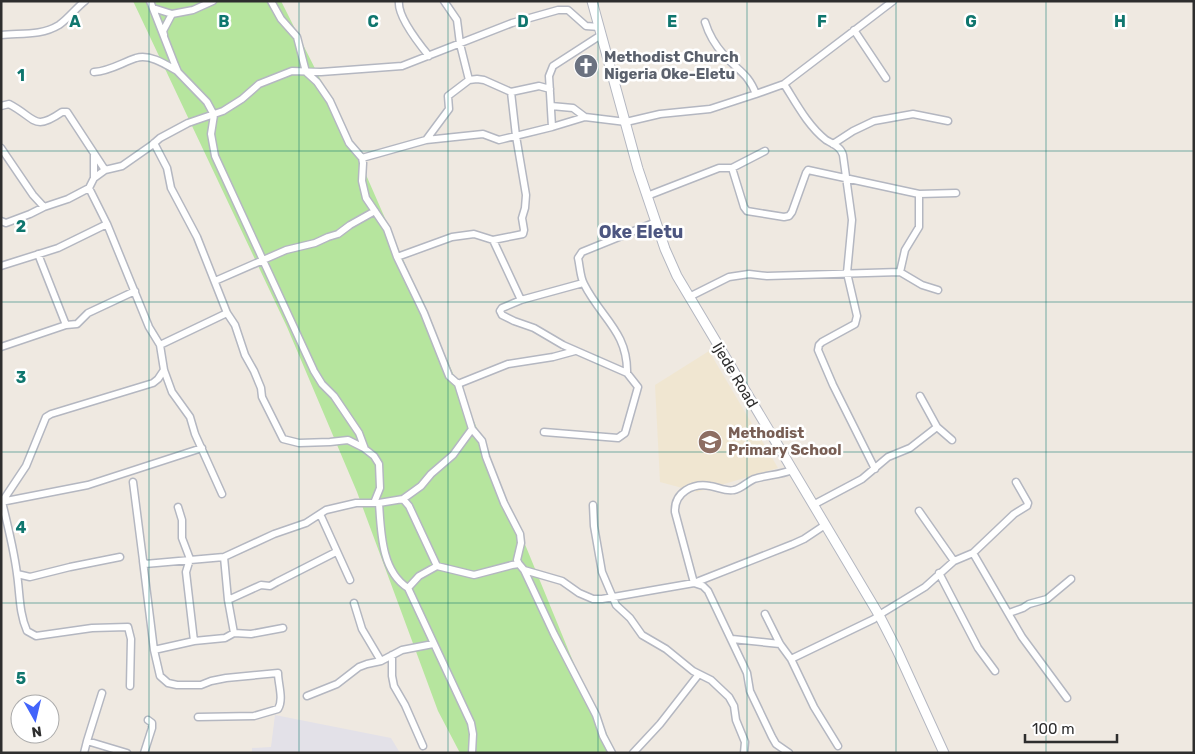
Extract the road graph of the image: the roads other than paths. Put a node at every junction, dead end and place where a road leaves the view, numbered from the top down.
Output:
1 (85, 1) edge
2 (213, 1) edge
3 (271, 1) edge
4 (399, 1) edge
5 (444, 1) edge
6 (592, 1) edge
7 (893, 1) edge
8 (151, 4) edge
9 (172, 14) junction
10 (705, 22) dead end
11 (854, 30) junction
12 (600, 31) junction
13 (1, 35) edge
14 (164, 39) junction
15 (460, 44) junction
16 (429, 56) junction
17 (94, 72) dead end
18 (178, 72) junction
19 (306, 72) junction
20 (321, 72) junction
21 (886, 78) dead end
22 (469, 80) junction
23 (317, 82) junction
24 (784, 84) junction
25 (550, 89) junction
26 (511, 92) junction
27 (756, 94) junction
28 (1, 106) edge
29 (552, 106) junction
30 (214, 115) junction
31 (585, 117) junction
32 (948, 121) dead end
33 (626, 122) junction
34 (552, 127) junction
35 (516, 136) junction
36 (426, 140) junction
37 (154, 143) junction
38 (833, 144) junction
39 (1, 148) edge
40 (764, 151) dead end
41 (94, 154) junction
42 (362, 158) junction
43 (732, 168) junction
44 (106, 170) junction
45 (94, 178) junction
46 (847, 179) junction
47 (89, 188) junction
48 (919, 194) junction
49 (956, 194) dead end
50 (647, 196) junction
51 (44, 207) junction
52 (375, 211) junction
53 (1, 221) edge
54 (656, 222) junction
55 (107, 224) junction
56 (493, 240) junction
57 (38, 254) junction
58 (397, 257) junction
59 (263, 259) junction
60 (1, 266) edge
61 (900, 272) junction
62 (847, 273) junction
63 (214, 280) junction
64 (583, 283) junction
65 (938, 290) dead end
66 (135, 291) junction
67 (689, 297) junction
68 (522, 300) junction
69 (228, 313) junction
70 (66, 326) junction
71 (160, 346) junction
72 (1, 347) edge
73 (575, 351) junction
74 (164, 370) junction
75 (627, 373) junction
76 (458, 384) junction
77 (920, 396) dead end
78 (938, 427) junction
79 (472, 429) junction
80 (544, 432) dead end
81 (952, 440) dead end
82 (202, 448) junction
83 (365, 449) junction
84 (875, 469) junction
85 (792, 470) junction
86 (133, 482) dead end
87 (1016, 482) dead end
88 (222, 494) dead end
89 (403, 499) junction
90 (2, 502) edge
91 (376, 503) junction
92 (593, 505) dead end
93 (813, 505) junction
94 (178, 507) dead end
95 (920, 511) dead end
96 (320, 514) junction
97 (825, 525) junction
98 (336, 552) junction
99 (973, 553) junction
100 (120, 557) dead end
101 (224, 557) junction
102 (190, 559) junction
103 (143, 560) junction
104 (954, 561) junction
105 (516, 563) junction
106 (437, 566) junction
107 (524, 570) junction
108 (939, 573) junction
109 (17, 574) junction
110 (1071, 579) dead end
111 (350, 580) dead end
112 (694, 583) junction
113 (408, 588) junction
114 (612, 597) junction
115 (228, 600) junction
116 (354, 603) dead end
117 (1009, 613) junction
118 (765, 614) dead end
119 (879, 615) junction
120 (282, 628) dead end
121 (234, 633) junction
122 (732, 639) junction
123 (194, 641) junction
124 (433, 644) junction
125 (780, 644) junction
126 (154, 650) junction
127 (392, 655) junction
128 (791, 659) junction
129 (380, 661) junction
130 (995, 670) dead end
131 (698, 674) junction
132 (130, 686) dead end
133 (102, 693) dead end
134 (306, 696) dead end
135 (1067, 698) dead end
136 (198, 717) dead end
137 (148, 720) dead end
138 (87, 741) junction
139 (423, 746) dead end
140 (838, 746) dead end
141 (84, 753) edge
142 (127, 753) edge
143 (144, 753) edge
144 (472, 753) edge
145 (612, 753) edge
146 (633, 753) edge
147 (744, 753) edge
148 (788, 753) edge
149 (944, 753) edge

1 - 13 street
2 - 9 street
3 - 19 street
4 - 16 street
5 - 15 street
6 - 12 main road, Ijede Road
7 - 11 street
8 - 9 street
8 - 14 street
9 - 14 street
10 - 27 street
11 - 21 street
11 - 24 street
12 - 15 street
12 - 25 street
12 - 33 main road, Ijede Road
14 - 18 street
15 - 16 street
15 - 22 street
16 - 20 street
17 - 18 street
18 - 30 street
19 - 20 street
19 - 23 street
19 - 30 street
20 - 23 street
22 - 26 street
22 - 36 street
23 - 42 street
24 - 27 street
24 - 38 street
25 - 26 street
25 - 29 street
26 - 35 street
27 - 33 street
28 - 41 street
29 - 31 street
29 - 34 street
30 - 37 street
30 - 59 street
31 - 33 street
31 - 34 street
32 - 38 street
33 - 50 main road, Ijede Road
34 - 35 street
35 - 36 street
35 - 56 street
36 - 42 street
37 - 44 street
37 - 63 street
38 - 46 street
39 - 51 street
40 - 43 street
41 - 44 street
41 - 45 street
42 - 52 street
43 - 46 street
43 - 50 street
44 - 45 street
45 - 47 street
46 - 48 street
46 - 62 street
47 - 51 street
47 - 55 street
48 - 49 street
48 - 61 street
50 - 54 main road, Ijede Road
51 - 53 street
52 - 58 street
52 - 59 street
54 - 64 street
54 - 67 main road, Ijede Road
55 - 57 street
55 - 66 street
56 - 58 street
56 - 68 street
57 - 60 street
57 - 70 street
58 - 76 street
59 - 63 street
59 - 83 street
61 - 62 street
61 - 65 street
62 - 67 street
62 - 84 street
63 - 69 street
64 - 68 street
64 - 75 street
66 - 70 street
66 - 71 street
67 - 85 main road, Ijede Road
68 - 73 street
69 - 71 street
69 - 83 street
70 - 72 street
71 - 74 street
73 - 75 street
73 - 76 street
74 - 82 street
74 - 90 street
75 - 80 street
76 - 79 street
77 - 78 street
78 - 81 street
78 - 84 street
79 - 89 street
79 - 105 street
82 - 88 street
82 - 90 street
83 - 91 street
84 - 93 street
85 - 93 main road, Ijede Road
85 - 112 street
86 - 103 street
87 - 99 street
89 - 91 street
89 - 106 street
90 - 109 street
91 - 96 street
91 - 113 street
92 - 114 street
93 - 97 main road, Ijede Road
94 - 102 street
95 - 104 street
96 - 98 street
96 - 101 street
97 - 112 street
97 - 119 main road, Ijede Road
98 - 111 street
98 - 115 street
99 - 104 street
99 - 117 street
100 - 109 street
101 - 102 street
101 - 115 street
102 - 103 street
102 - 123 street
103 - 126 street
104 - 108 street
105 - 106 street
105 - 107 street
106 - 113 street
107 - 114 street
107 - 145 street
108 - 119 street
108 - 130 street
109 - 132 street
110 - 117 street
112 - 114 street
112 - 122 street
113 - 124 street
114 - 131 street
115 - 121 street
116 - 129 street
117 - 135 street
118 - 125 street
119 - 128 street
119 - 149 main road, Ijede Road
120 - 121 street
121 - 123 street
122 - 125 street
122 - 148 street
123 - 126 street
124 - 127 street
124 - 144 street
125 - 128 street
126 - 136 street
127 - 129 street
127 - 139 street
128 - 140 street
129 - 134 street
131 - 146 street
131 - 147 street
133 - 138 street
137 - 143 street
138 - 141 street
138 - 142 street

